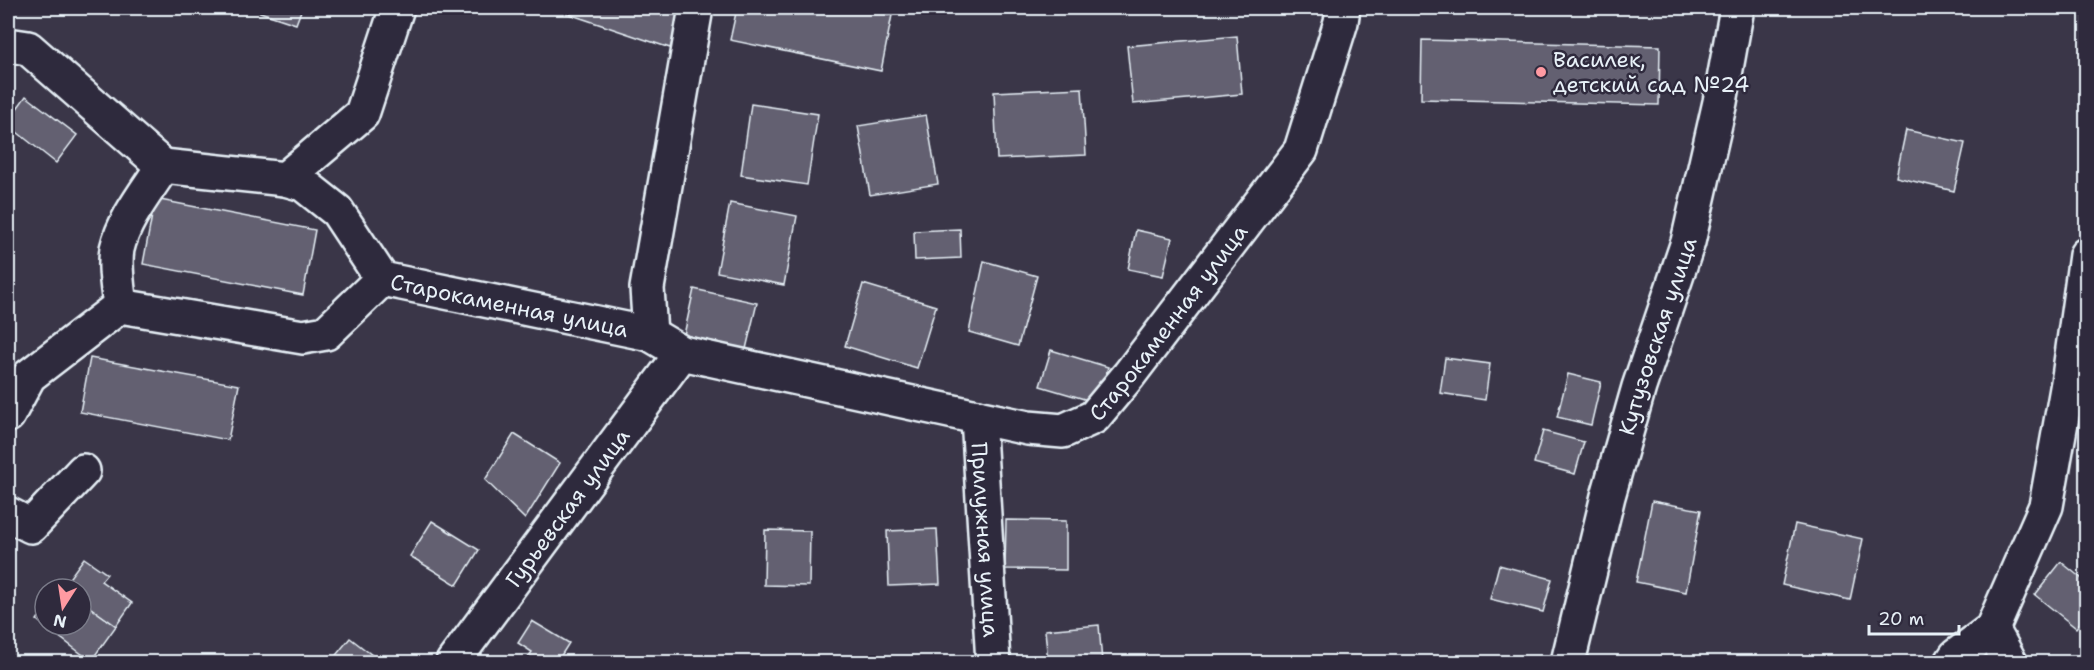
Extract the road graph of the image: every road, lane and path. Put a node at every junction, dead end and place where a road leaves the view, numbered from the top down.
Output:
1 (397, 8) edge
2 (696, 8) edge
3 (1343, 8) edge
4 (1737, 8) edge
5 (8, 45) edge
6 (163, 166) junction
7 (285, 179) junction
8 (2086, 255) edge
9 (382, 279) junction
10 (120, 306) junction
11 (650, 334) junction
12 (682, 353) junction
13 (8, 415) edge
14 (978, 417) junction
15 (83, 471) dead end
16 (8, 514) edge
17 (1992, 629) junction
18 (453, 663) edge
19 (993, 663) edge
20 (1568, 663) edge
21 (1952, 663) edge
22 (2010, 663) edge

1 - 7 street
2 - 11 street, Старокаменная улица
3 - 14 street, Старокаменная улица
4 - 20 street, Кутузовская улица
5 - 6 street
6 - 7 street
6 - 10 street
7 - 9 street
8 - 17 street
9 - 10 street, Старокаменная улица
9 - 11 street, Старокаменная улица
10 - 13 street
11 - 12 street, Старокаменная улица
12 - 14 street, Старокаменная улица
12 - 18 street, Гурьевская улица
14 - 19 street, Прилужная улица
15 - 16 street
17 - 21 street
17 - 22 street

